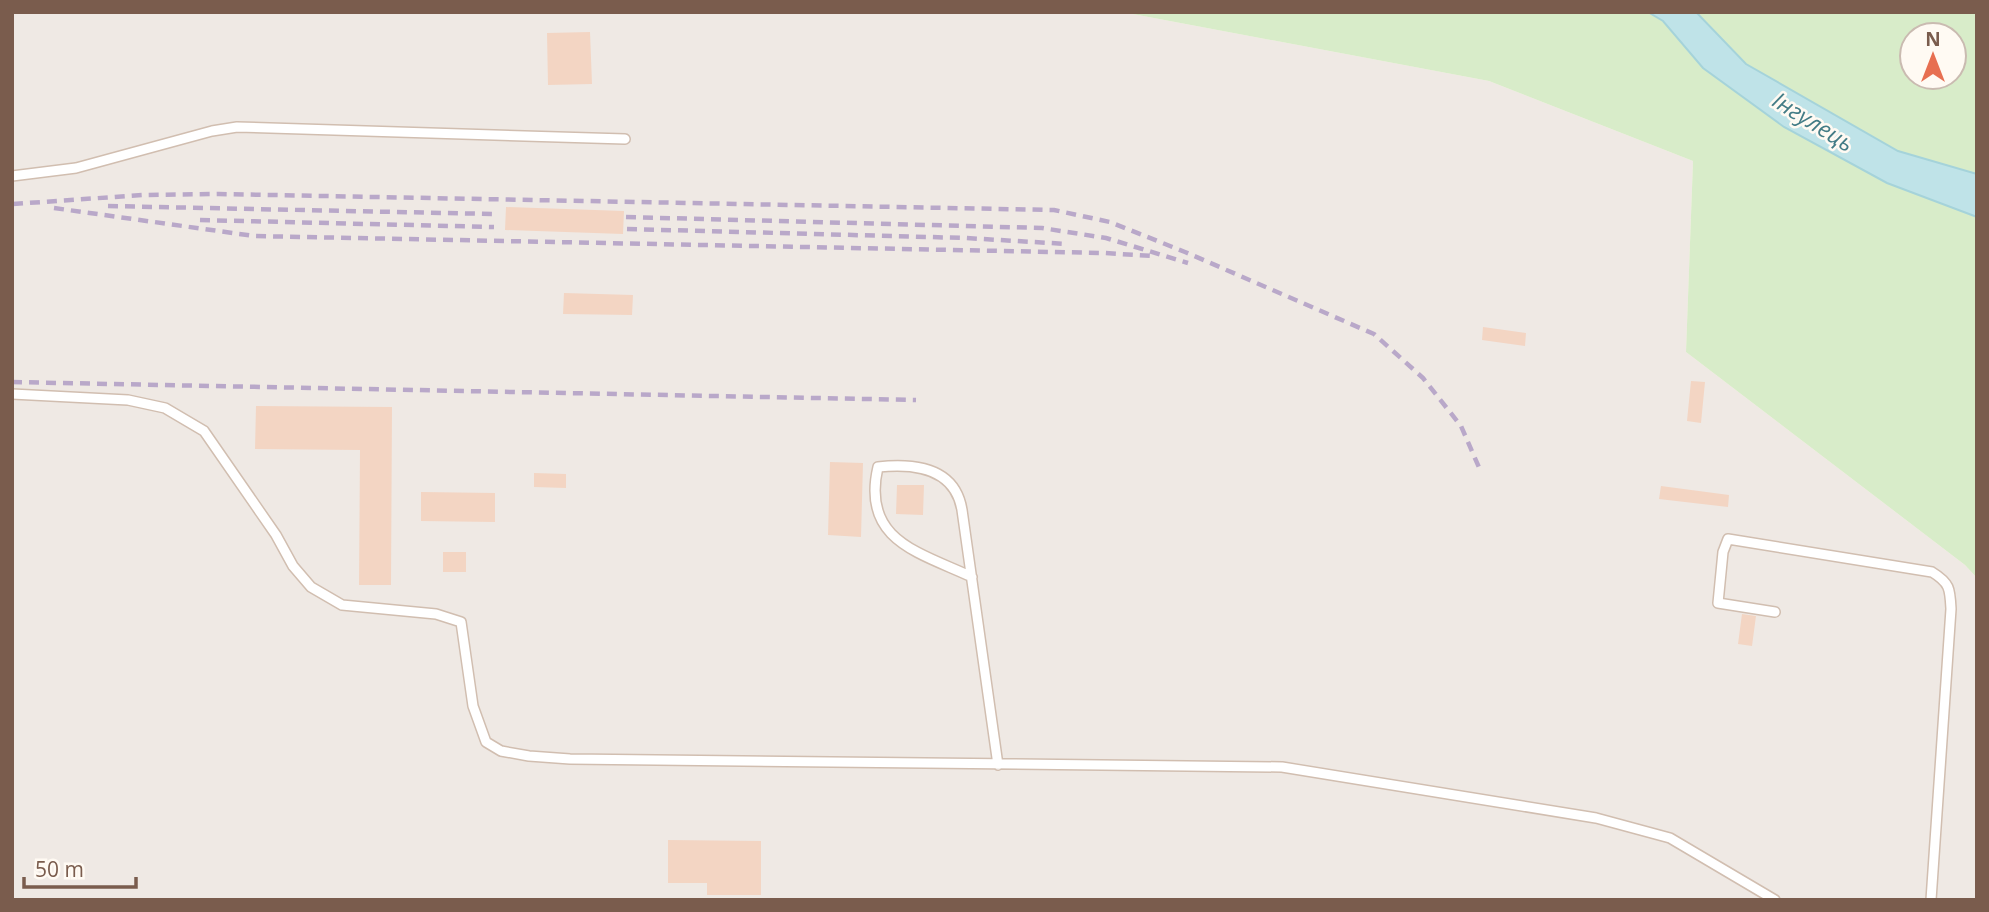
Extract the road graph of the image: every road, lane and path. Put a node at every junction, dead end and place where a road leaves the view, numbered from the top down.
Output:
1 (625, 139) dead end
2 (12, 176) edge
3 (12, 394) edge
4 (972, 577) junction
5 (1775, 612) dead end
6 (998, 765) junction
7 (1775, 900) edge
8 (1931, 900) edge

1 - 2 lane
3 - 6 lane
4 - 4 lane
4 - 6 lane
5 - 8 lane
6 - 7 lane

